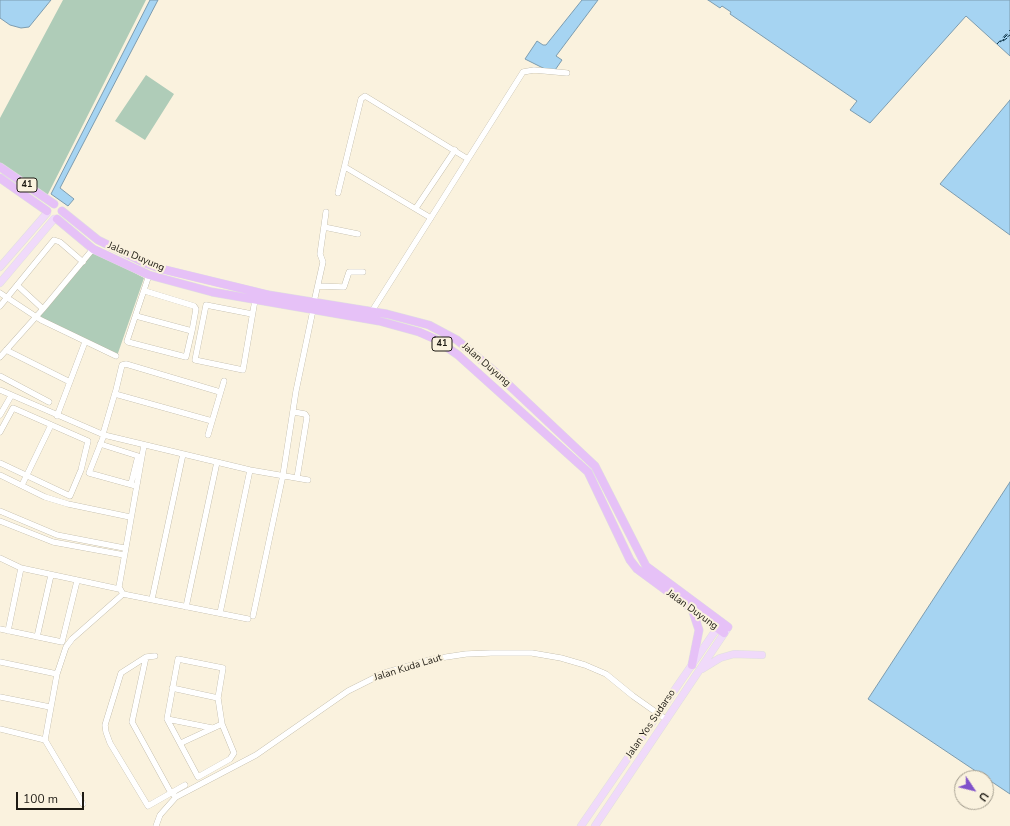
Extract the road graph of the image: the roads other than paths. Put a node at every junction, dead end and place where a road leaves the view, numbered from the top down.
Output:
1 (567, 73) dead end
2 (455, 150) junction
3 (468, 159) junction
4 (0, 167) edge
5 (345, 167) junction
6 (0, 178) edge
7 (338, 193) dead end
8 (54, 204) junction
9 (416, 208) junction
10 (62, 211) junction
11 (47, 212) junction
12 (326, 212) dead end
13 (431, 218) junction
14 (56, 219) junction
15 (324, 227) junction
16 (358, 234) dead end
17 (24, 240) junction
18 (31, 246) junction
19 (93, 249) junction
20 (83, 262) junction
21 (0, 267) edge
22 (363, 272) dead end
23 (149, 275) junction
24 (0, 283) edge
25 (220, 284) junction
26 (17, 285) junction
27 (318, 286) junction
28 (0, 292) edge
29 (145, 292) junction
30 (216, 292) junction
31 (7, 298) junction
32 (255, 300) junction
33 (210, 305) junction
34 (0, 306) edge
35 (314, 306) junction
36 (43, 309) junction
37 (372, 311) junction
38 (252, 314) junction
39 (136, 316) junction
40 (36, 317) junction
41 (192, 331) junction
42 (85, 342) junction
43 (6, 350) junction
44 (116, 356) dead end
45 (0, 357) edge
46 (494, 371) junction
47 (0, 376) edge
48 (486, 380) junction
49 (224, 381) dead end
50 (70, 382) junction
51 (0, 390) edge
52 (220, 392) junction
53 (115, 393) junction
54 (11, 396) junction
55 (49, 402) dead end
56 (294, 412) junction
57 (0, 415) edge
58 (57, 416) junction
59 (212, 422) junction
60 (51, 425) junction
61 (0, 432) edge
62 (103, 435) junction
63 (208, 435) dead end
64 (100, 444) junction
65 (144, 445) junction
66 (183, 454) junction
67 (216, 462) junction
68 (0, 463) edge
69 (250, 470) junction
70 (0, 475) edge
71 (283, 475) junction
72 (26, 476) junction
73 (297, 478) junction
74 (308, 480) dead end
75 (22, 485) junction
76 (133, 485) junction
77 (0, 512) edge
78 (130, 517) junction
79 (0, 521) edge
80 (124, 548) junction
81 (124, 555) junction
82 (0, 558) edge
83 (22, 568) junction
84 (51, 575) junction
85 (77, 581) junction
86 (121, 591) junction
87 (152, 599) junction
88 (186, 607) junction
89 (692, 609) junction
90 (220, 613) junction
91 (723, 628) junction
92 (0, 629) edge
93 (8, 631) junction
94 (37, 637) junction
95 (762, 655) dead end
96 (155, 656) dead end
97 (146, 657) junction
98 (0, 662) edge
99 (692, 665) junction
100 (700, 670) junction
101 (57, 674) junction
102 (172, 688) junction
103 (0, 697) edge
104 (218, 698) junction
105 (50, 707) junction
106 (658, 713) junction
107 (167, 719) junction
108 (667, 720) junction
109 (222, 724) junction
110 (212, 728) junction
111 (0, 729) edge
112 (45, 740) junction
113 (181, 744) junction
114 (234, 753) junction
115 (240, 764) junction
116 (185, 785) dead end
117 (173, 795) junction
118 (83, 804) dead end
119 (156, 826) edge
120 (581, 826) edge
121 (595, 826) edge

1 - 3 street
2 - 3 street
2 - 5 street
2 - 9 street
3 - 13 street
4 - 8 highway, 41
5 - 7 street
5 - 9 street
6 - 11 highway, 41
8 - 10 highway, 41
8 - 11 highway
9 - 13 street
10 - 14 highway
10 - 25 highway, Jalan Duyung / 41
11 - 14 highway, 41
11 - 17 main road
12 - 15 street
13 - 37 street
14 - 18 main road
14 - 19 highway, Jalan Duyung / 41
15 - 16 street
15 - 27 street
17 - 18 main road
17 - 21 main road
18 - 24 main road
19 - 20 street
19 - 23 highway, Jalan Duyung / 41
20 - 26 street
20 - 36 street
22 - 27 street
23 - 29 street
23 - 30 highway, Jalan Duyung / 41
25 - 30 highway
25 - 35 highway, Jalan Duyung / 41
26 - 31 street
26 - 36 street
27 - 35 street
28 - 31 street
29 - 39 street
29 - 41 street
30 - 32 highway, Jalan Duyung / 41
30 - 33 street
31 - 34 street
31 - 40 street
32 - 35 highway, Jalan Duyung / 41
32 - 38 street
33 - 38 street
33 - 38 street
35 - 37 highway, Jalan Duyung / 41
35 - 48 highway, Jalan Duyung / 41
35 - 56 street
36 - 40 street
37 - 46 highway, Jalan Duyung / 41
39 - 41 street
39 - 41 street
40 - 42 street
40 - 43 street
42 - 44 street
42 - 50 street
43 - 45 street
43 - 50 street
46 - 48 highway
46 - 91 highway, Jalan Duyung / 41
47 - 55 street
48 - 89 highway, Jalan Duyung / 41
49 - 52 street
50 - 58 street
51 - 54 street
52 - 53 street
52 - 59 street
53 - 59 street
53 - 62 street
54 - 57 street
54 - 58 street
56 - 71 street
56 - 73 street
58 - 62 street
59 - 63 street
60 - 61 street
60 - 72 street
60 - 72 street
62 - 64 street
62 - 65 street
64 - 76 street
64 - 76 street
65 - 66 street
65 - 76 street
66 - 67 street
66 - 87 street
67 - 69 street
67 - 88 street
68 - 72 street
69 - 71 street
69 - 90 street
70 - 75 street
71 - 73 street
71 - 90 street
72 - 75 street
73 - 74 street
75 - 78 street
76 - 78 street
77 - 80 street
78 - 80 street
79 - 81 street
80 - 81 street
81 - 86 street
82 - 83 street
83 - 84 street
83 - 93 street
84 - 85 street
84 - 94 street
85 - 86 street
85 - 94 street
86 - 87 street
86 - 101 street
87 - 88 street
88 - 90 street
89 - 91 highway, Jalan Duyung / 41
89 - 99 highway
91 - 99 main road, Jalan Yos Sudarso
91 - 100 main road, Jalan Yos Sudarso
92 - 93 street
93 - 94 street
95 - 100 main road
96 - 97 street
97 - 117 street
97 - 117 street
98 - 101 street
99 - 106 main road, Jalan Yos Sudarso
100 - 108 main road, Jalan Yos Sudarso
101 - 105 street
102 - 104 street
102 - 104 street
102 - 107 street
103 - 105 street
104 - 109 street
105 - 112 street
106 - 108 street, Jalan Kuda Laut
106 - 115 street, Jalan Kuda Laut
106 - 120 main road, Jalan Yos Sudarso
107 - 110 street
107 - 113 street
108 - 121 main road, Jalan Yos Sudarso
109 - 110 street
109 - 114 street
110 - 113 street
111 - 112 street
112 - 118 street
113 - 114 street
114 - 115 street
115 - 117 street, Jalan Kuda Laut
116 - 117 street
117 - 119 street, Jalan Kuda Laut

